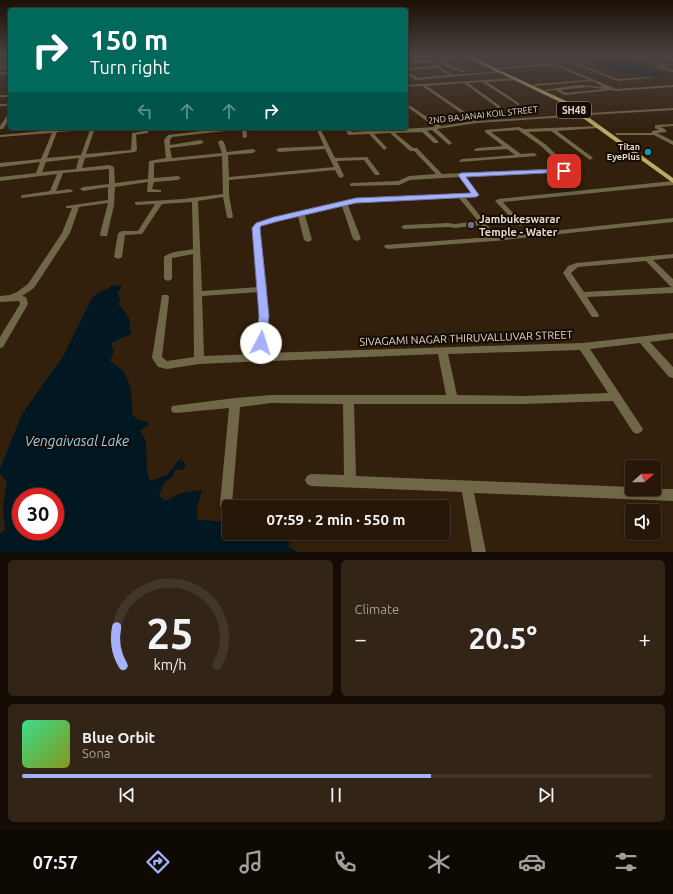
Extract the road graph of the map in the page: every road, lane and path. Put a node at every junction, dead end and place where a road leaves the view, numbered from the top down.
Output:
1 (409, 82) edge
2 (464, 82) junction
3 (469, 82) edge
4 (484, 82) edge
5 (521, 82) edge
6 (527, 82) edge
7 (580, 82) edge
8 (594, 82) edge
9 (414, 85) junction
10 (423, 85) junction
11 (599, 85) dead end
12 (408, 86) edge
13 (673, 86) edge
14 (545, 88) junction
15 (553, 90) junction
16 (562, 90) junction
17 (518, 104) dead end
18 (408, 105) edge
19 (498, 107) dead end
20 (673, 109) edge
21 (589, 114) junction
22 (581, 115) junction
23 (8, 118) edge
24 (477, 122) junction
25 (673, 125) edge
26 (439, 127) junction
27 (598, 127) junction
28 (656, 127) dead end
29 (1, 128) dead end
30 (433, 128) junction
31 (552, 129) junction
32 (55, 130) edge
33 (91, 130) edge
34 (146, 130) edge
35 (244, 130) edge
36 (319, 130) edge
37 (348, 130) edge
38 (387, 130) edge
39 (423, 130) junction
40 (673, 130) edge
41 (217, 131) edge
42 (523, 131) junction
43 (370, 133) junction
44 (616, 134) junction
45 (0, 136) edge
46 (245, 137) dead end
47 (201, 142) dead end
48 (221, 142) dead end
49 (436, 142) dead end
50 (450, 143) dead end
51 (673, 143) edge
52 (507, 146) junction
53 (168, 147) junction
54 (327, 147) junction
55 (384, 148) dead end
56 (279, 150) dead end
57 (477, 150) dead end
58 (253, 151) dead end
59 (225, 153) junction
60 (534, 155) dead end
61 (520, 156) junction
62 (82, 157) junction
63 (590, 158) dead end
64 (169, 159) junction
65 (333, 160) junction
66 (44, 161) junction
67 (462, 161) dead end
68 (0, 165) edge
69 (337, 168) junction
70 (78, 170) junction
71 (60, 172) junction
72 (377, 174) dead end
73 (673, 174) edge
74 (38, 175) junction
75 (461, 175) junction
76 (341, 176) dead end
77 (441, 176) junction
78 (178, 178) dead end
79 (0, 179) edge
80 (225, 179) junction
81 (151, 180) junction
82 (673, 182) edge
83 (112, 185) junction
84 (352, 185) dead end
85 (83, 189) dead end
86 (70, 191) dead end
87 (159, 191) dead end
88 (51, 193) junction
89 (226, 195) junction
90 (461, 196) junction
91 (23, 197) dead end
92 (195, 199) junction
93 (111, 201) junction
94 (160, 202) junction
95 (137, 203) dead end
96 (344, 204) junction
97 (301, 214) junction
98 (230, 217) dead end
99 (673, 220) edge
100 (482, 223) junction
101 (520, 224) dead end
102 (404, 227) dead end
103 (104, 234) dead end
104 (357, 239) dead end
105 (495, 239) junction
106 (308, 240) dead end
107 (388, 247) dead end
108 (196, 251) junction
109 (673, 256) edge
110 (118, 257) dead end
111 (647, 258) junction
112 (168, 279) dead end
113 (673, 284) edge
114 (262, 289) junction
115 (673, 290) edge
116 (198, 294) junction
117 (581, 295) junction
118 (165, 296) dead end
119 (11, 298) junction
120 (0, 299) edge
121 (595, 315) dead end
122 (673, 336) edge
123 (642, 339) junction
124 (0, 345) edge
125 (583, 346) junction
126 (442, 350) junction
127 (260, 357) junction
128 (199, 360) junction
129 (673, 374) edge
130 (616, 397) junction
131 (348, 399) junction
132 (452, 399) junction
133 (235, 402) junction
134 (176, 409) dead end
135 (637, 429) dead end
136 (310, 480) dead end
137 (350, 482) junction
138 (467, 487) junction
139 (673, 495) edge
140 (226, 500) edge
141 (479, 552) edge

1 - 9 street
2 - 3 street
2 - 10 street
2 - 19 street
4 - 17 street
5 - 22 main road, SH48
6 - 14 main road, SH48
7 - 14 street
8 - 13 street
9 - 10 street
9 - 12 street
10 - 24 street
11 - 15 street
14 - 15 main road, SH48
15 - 16 street
15 - 21 main road, SH48
16 - 16 street
18 - 26 street
20 - 21 street
21 - 22 main road
21 - 44 main road, SH48
22 - 24 street, 2ND BAJANAI KOIL STREET
22 - 27 main road, SH48
23 - 29 street
24 - 26 street, 2ND BAJANAI KOIL STREET
25 - 40 street
26 - 30 street, 2ND BAJANAI KOIL STREET
27 - 31 street
27 - 82 main road, SH48
28 - 44 street
30 - 39 street, 2ND BAJANAI KOIL STREET
30 - 50 street
31 - 42 street
31 - 63 street
32 - 45 street
32 - 66 street
33 - 62 street
34 - 62 street
35 - 46 street
36 - 54 street
37 - 43 street, 2ND BAJANAI KOIL STREET
38 - 39 street, 2ND BAJANAI KOIL STREET
38 - 43 street, 2ND BAJANAI KOIL STREET
38 - 77 street
39 - 49 street
41 - 53 street
42 - 52 street
42 - 75 street
43 - 55 street
44 - 51 street
44 - 73 main road, SH48
47 - 53 street
48 - 59 street
52 - 57 street
52 - 61 street
53 - 64 street
54 - 56 street
54 - 65 street
58 - 59 street
59 - 64 street
59 - 80 street
60 - 61 street
61 - 67 street
62 - 66 street
62 - 70 street
64 - 81 street
65 - 69 street
65 - 72 street
66 - 68 street
66 - 74 street
69 - 76 street
69 - 80 street
70 - 71 street
70 - 83 street
71 - 74 street
71 - 88 street
74 - 79 street
75 - 77 street
75 - 90 street
77 - 84 street
78 - 81 street
80 - 89 street
81 - 83 street
81 - 87 street
82 - 101 street
83 - 85 street
83 - 93 street
86 - 88 street
88 - 91 street
89 - 92 street
89 - 98 street
90 - 96 street
90 - 100 street
92 - 94 street
92 - 108 street
93 - 103 street
93 - 119 street
94 - 95 street
94 - 110 street
96 - 97 street
96 - 104 street
97 - 106 street
97 - 114 street
99 - 105 street
100 - 102 street
100 - 105 street
105 - 107 street
108 - 112 street
108 - 116 street
109 - 111 street
111 - 113 street
111 - 117 street
114 - 116 street
114 - 127 street
115 - 117 street
116 - 128 street
117 - 121 street
118 - 128 street, SIVAGAMI NAGAR THIRUVALLUVAR STREET
119 - 120 street
119 - 124 street
122 - 123 street, SIVAGAMI NAGAR THIRUVALLUVAR STREET
123 - 125 street, SIVAGAMI NAGAR THIRUVALLUVAR STREET
123 - 129 street
125 - 126 street, SIVAGAMI NAGAR THIRUVALLUVAR STREET
125 - 130 street
126 - 127 street, SIVAGAMI NAGAR THIRUVALLUVAR STREET
126 - 132 street
127 - 128 street, SIVAGAMI NAGAR THIRUVALLUVAR STREET
130 - 132 street
130 - 135 street
131 - 132 street
131 - 133 street
131 - 137 street
133 - 134 street
133 - 140 street
136 - 137 street
137 - 138 street
138 - 139 street
138 - 141 street

